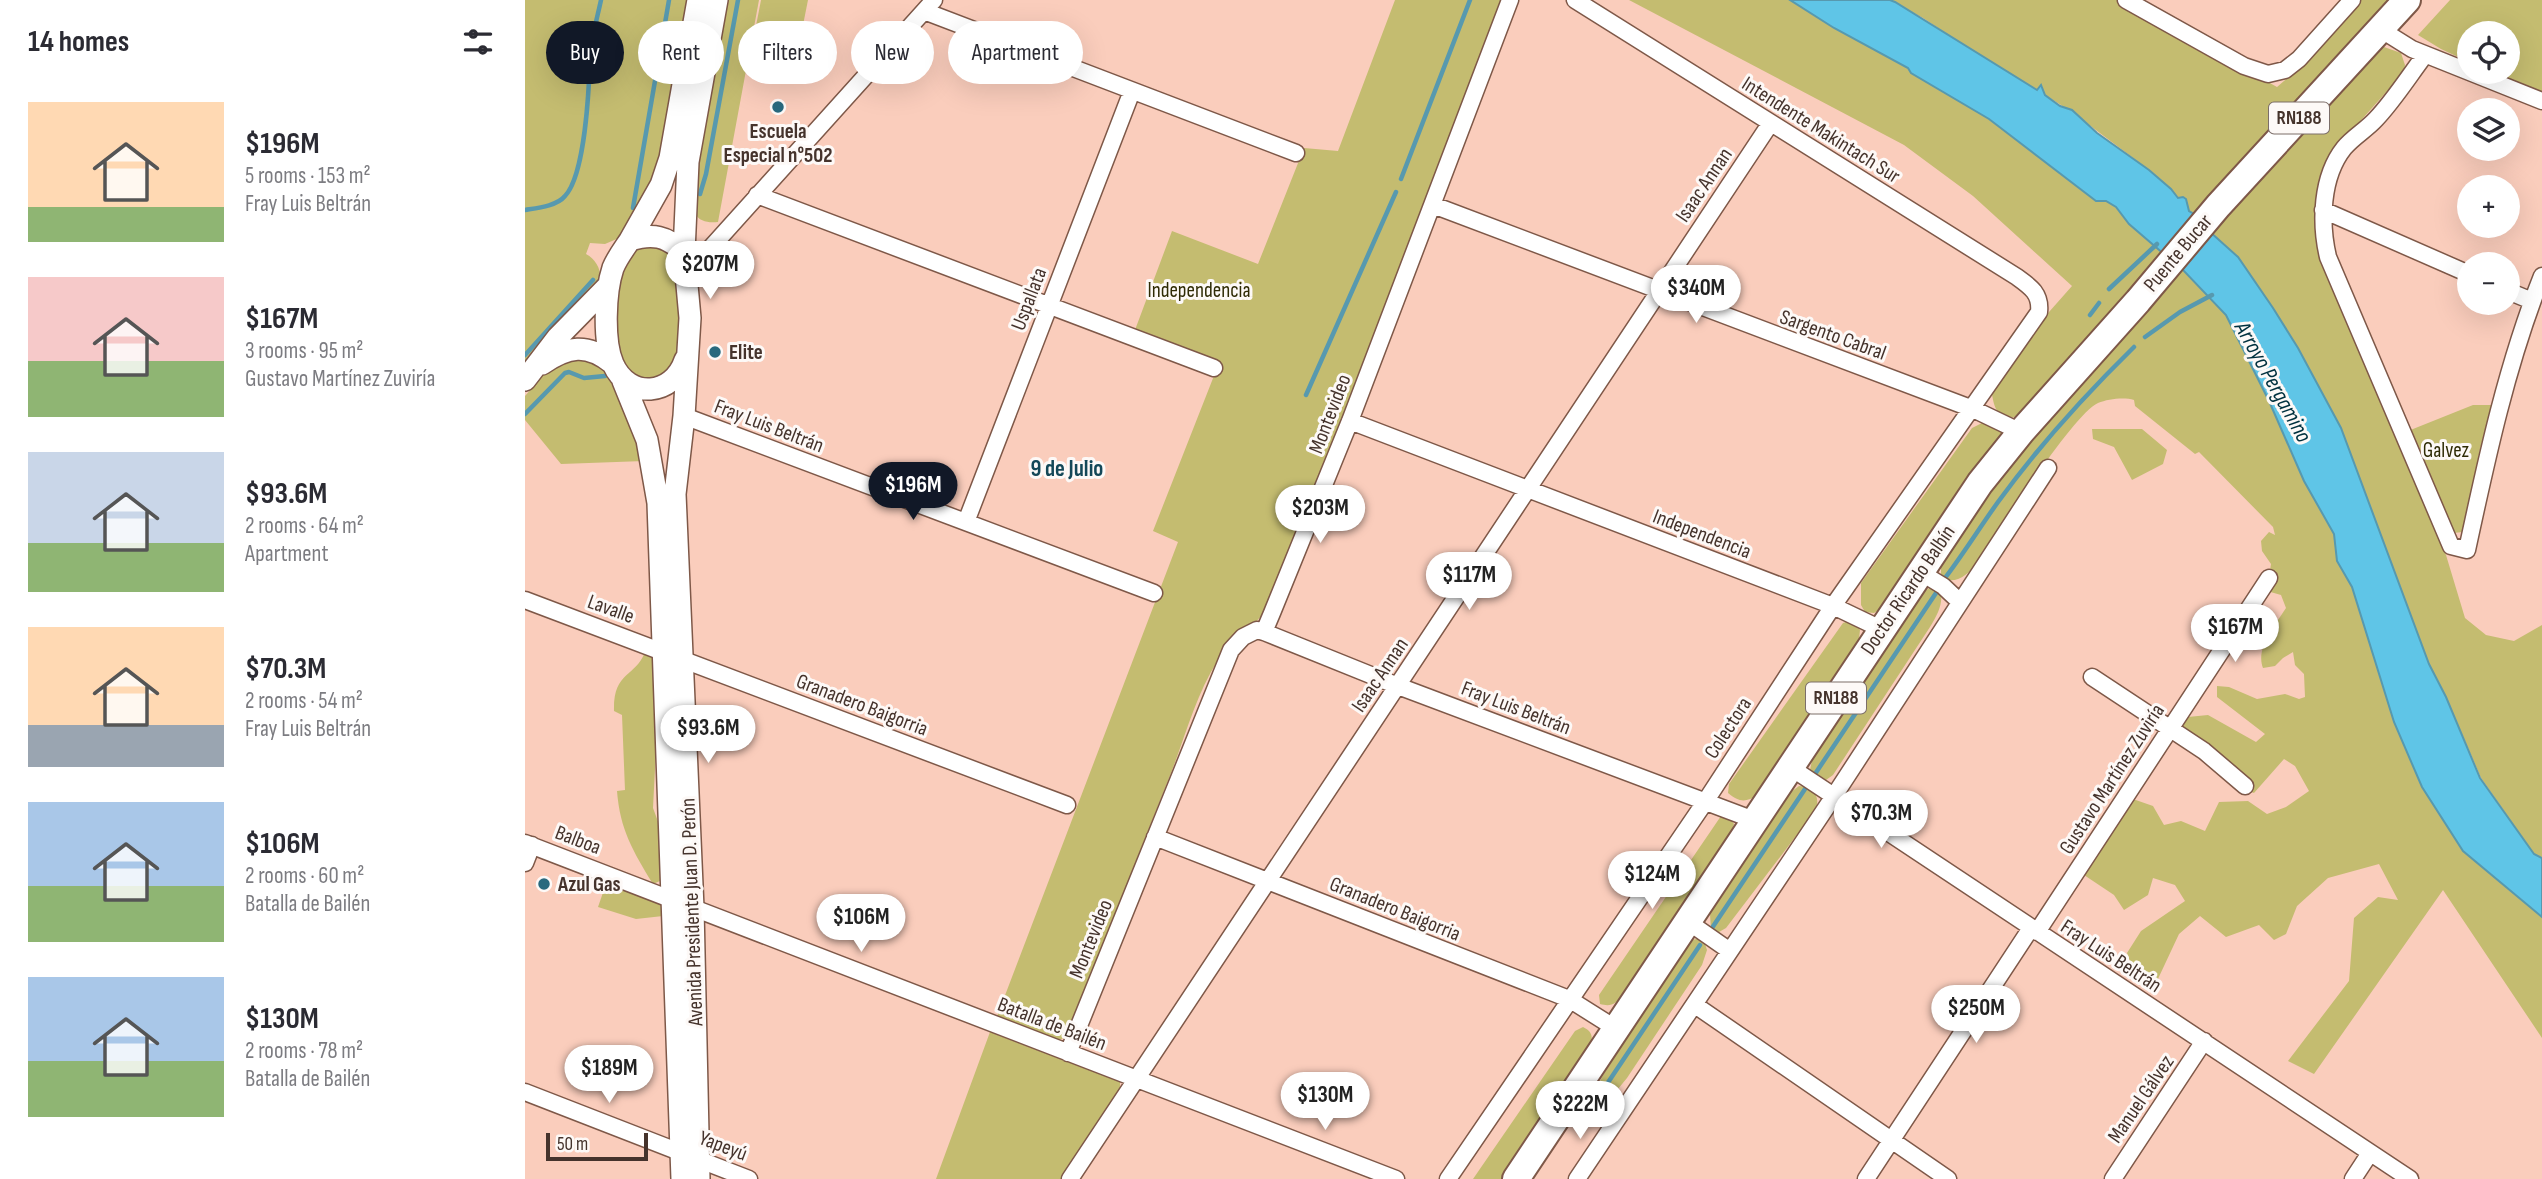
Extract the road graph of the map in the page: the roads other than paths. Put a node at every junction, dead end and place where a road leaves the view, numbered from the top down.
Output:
1 (698, 0) edge
2 (717, 0) edge
3 (1510, 0) edge
4 (1575, 0) edge
5 (2126, 0) edge
6 (2352, 0) edge
7 (2407, 0) edge
8 (929, 6) edge
9 (2380, 29) junction
10 (2425, 55) junction
11 (1132, 91) junction
12 (2542, 101) edge
13 (1770, 124) junction
14 (1296, 153) dead end
15 (757, 195) junction
16 (1433, 205) junction
17 (2323, 210) junction
18 (630, 240) junction
19 (686, 262) junction
20 (2457, 269) edge
21 (2542, 276) edge
22 (609, 285) junction
23 (1658, 292) junction
24 (2520, 296) edge
25 (2040, 300) joint
26 (2138, 301) joint
27 (2532, 301) junction
28 (1049, 306) junction
29 (688, 351) junction
30 (1214, 368) dead end
31 (618, 372) junction
32 (530, 374) edge
33 (1973, 409) junction
34 (684, 416) junction
35 (1350, 421) junction
36 (2021, 432) junction
37 (2048, 468) dead end
38 (1529, 489) junction
39 (966, 522) junction
40 (1920, 572) junction
41 (2269, 578) dead end
42 (1154, 593) dead end
43 (525, 600) edge
44 (1960, 602) junction
45 (1833, 606) junction
46 (1881, 629) junction
47 (1264, 632) junction
48 (672, 655) junction
49 (2092, 677) dead end
50 (1398, 686) junction
51 (2170, 729) junction
52 (1790, 767) junction
53 (2245, 786) dead end
54 (1834, 796) junction
55 (1705, 802) junction
56 (1067, 805) dead end
57 (1754, 820) junction
58 (1155, 838) junction
59 (528, 844) edge
60 (525, 863) edge
61 (1268, 881) junction
62 (683, 904) junction
63 (1687, 921) junction
64 (2034, 930) junction
65 (1730, 951) junction
66 (1569, 999) junction
67 (1695, 1004) junction
68 (1615, 1028) junction
69 (2204, 1041) junction
70 (1068, 1053) junction
71 (1137, 1079) junction
72 (525, 1092) edge
73 (1573, 1094) junction
74 (1614, 1124) junction
75 (1891, 1141) junction
76 (2370, 1153) junction
77 (693, 1163) edge
78 (682, 1179) edge
79 (750, 1179) edge
80 (1070, 1179) edge
81 (1396, 1179) edge
82 (1448, 1179) edge
83 (1516, 1179) edge
84 (1577, 1179) edge
85 (1866, 1179) edge
86 (1948, 1179) edge
87 (2113, 1179) edge
88 (2353, 1179) edge
89 (2410, 1179) edge

1 - 18 main road, Avenida Presidente Juan D. Perón
2 - 19 main road, Avenida Presidente Juan D. Perón
3 - 16 street, Montevideo
4 - 13 street, Intendente Makintach Sur
5 - 6 street
7 - 9 highway, RN188
8 - 11 street
8 - 15 street
9 - 10 street
9 - 26 highway, Puente Bucar / RN188
10 - 12 street
10 - 17 street
11 - 14 street
11 - 28 street, Uspallata
13 - 23 street, Isaac Annan
13 - 25 street, Intendente Makintach Sur
15 - 19 street
15 - 28 street
16 - 23 street, Sargento Cabral
16 - 35 street, Montevideo
17 - 20 street
17 - 27 street
18 - 19 main road
18 - 22 main road, Avenida Presidente Juan D. Perón
19 - 29 main road, Avenida Presidente Juan D. Perón
21 - 27 street
22 - 31 main road, Avenida Presidente Juan D. Perón
22 - 32 main road
23 - 33 street, Sargento Cabral
23 - 38 street, Isaac Annan
24 - 27 street
25 - 33 street, Colectora
26 - 36 highway, Doctor Ricardo Balbín / RN188
28 - 30 street
28 - 39 street, Uspallata
29 - 31 main road, Avenida Presidente Juan D. Perón
29 - 34 main road, Avenida Presidente Juan D. Perón
31 - 32 main road
31 - 48 main road, Avenida Presidente Juan D. Perón
33 - 36 street, Sargento Cabral
33 - 45 street, Colectora
34 - 39 street, Fray Luis Beltrán
34 - 48 main road, Avenida Presidente Juan D. Perón
35 - 38 street, Independencia
35 - 47 street, Montevideo
36 - 40 highway, Doctor Ricardo Balbín / RN188
37 - 44 street
38 - 45 street, Independencia
38 - 50 street, Isaac Annan
39 - 42 street, Fray Luis Beltrán
40 - 44 street
40 - 46 highway, Doctor Ricardo Balbín / RN188
41 - 51 street, Gustavo Martínez Zuviría
43 - 48 street, Lavalle
44 - 54 street
45 - 46 street, Independencia
45 - 55 street, Colectora
46 - 52 highway, Doctor Ricardo Balbín / RN188
47 - 50 street, Fray Luis Beltrán
47 - 58 street, Montevideo
48 - 56 street, Granadero Baigorria
48 - 62 main road, Avenida Presidente Juan D. Perón
49 - 51 street
50 - 55 street, Fray Luis Beltrán
50 - 61 street, Isaac Annan
51 - 53 street
51 - 64 street, Gustavo Martínez Zuviría
52 - 54 street, Fray Luis Beltrán
52 - 57 highway, Doctor Ricardo Balbín / RN188
54 - 64 street, Fray Luis Beltrán
54 - 65 street
55 - 57 street, Fray Luis Beltrán
55 - 66 street, Colectora
57 - 63 highway, Doctor Ricardo Balbín / RN188
58 - 61 street, Granadero Baigorria
58 - 70 street, Montevideo
59 - 60 street
59 - 62 street, Balboa
61 - 66 street, Granadero Baigorria
61 - 71 street, Isaac Annan
62 - 70 street, Batalla de Bailén
62 - 77 main road, Avenida Presidente Juan D. Perón
63 - 65 street
63 - 68 highway, Doctor Ricardo Balbín / RN188
64 - 69 street, Fray Luis Beltrán
64 - 75 street, Gustavo Martínez Zuviría
65 - 67 street
66 - 68 street, Granadero Baigorria
66 - 82 street, Colectora
67 - 74 street
67 - 75 street
68 - 73 highway, Doctor Ricardo Balbín / RN188
69 - 76 street, Fray Luis Beltrán
69 - 87 street, Manuel Gálvez
70 - 71 street, Batalla de Bailén
71 - 80 street, Isaac Annan
71 - 81 street, Batalla de Bailén
72 - 77 street, Yapeyú
73 - 74 street
73 - 83 highway, Doctor Ricardo Balbín / RN188
74 - 84 street
75 - 85 street, Gustavo Martínez Zuviría
75 - 86 street
76 - 88 street
76 - 89 street, Fray Luis Beltrán
77 - 78 main road, Avenida Presidente Juan D. Perón
77 - 79 street, Yapeyú

